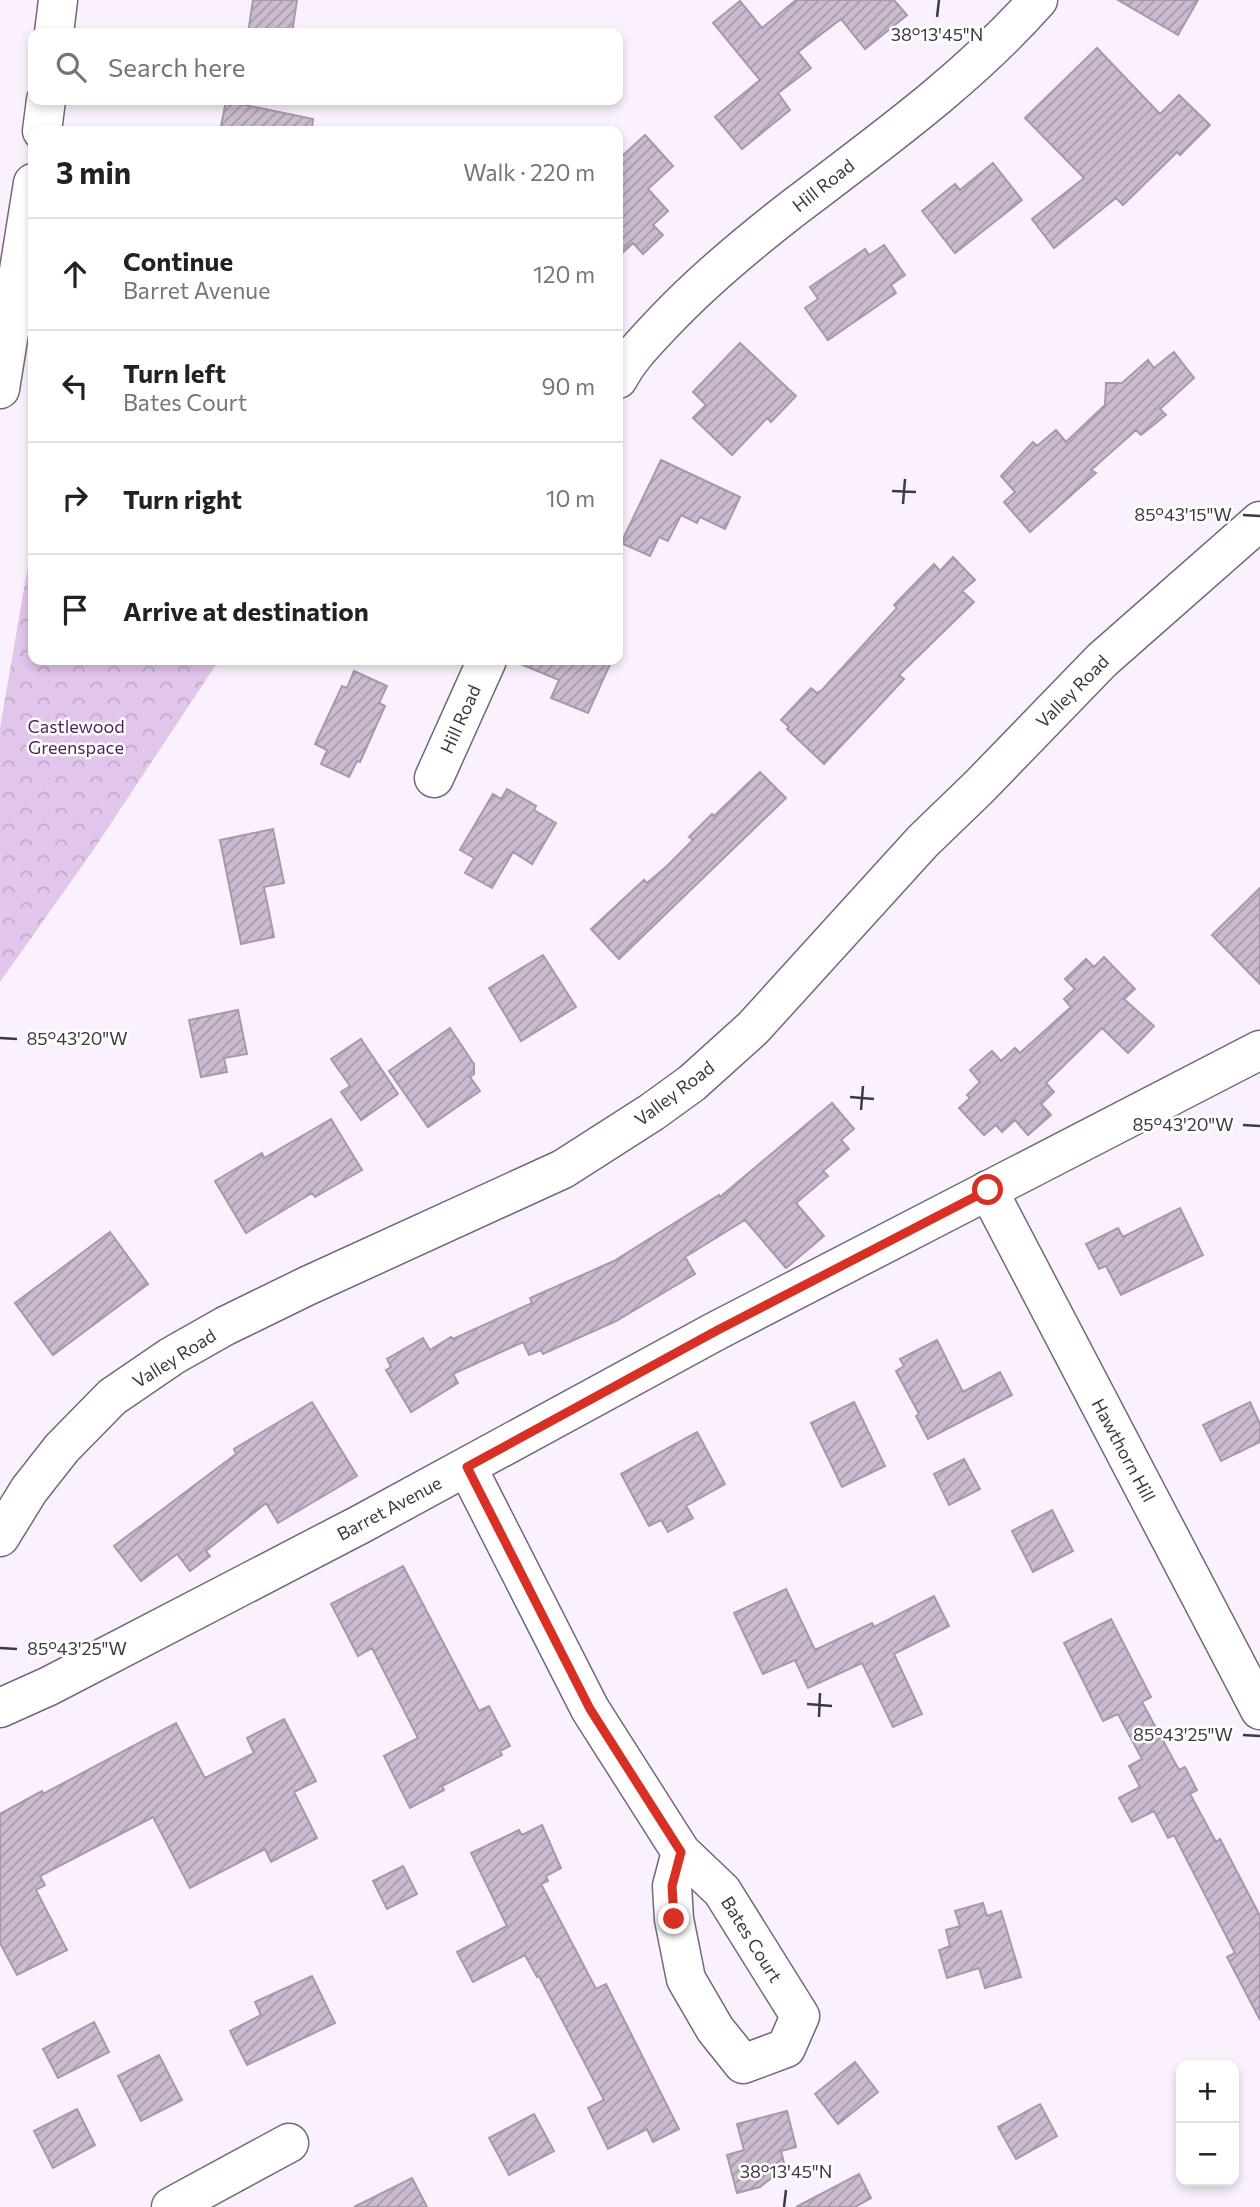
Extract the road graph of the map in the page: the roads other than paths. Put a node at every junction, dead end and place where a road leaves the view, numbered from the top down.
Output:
1 (58, 0) edge
2 (1038, 0) edge
3 (55, 28) edge
4 (45, 105) edge
5 (43, 126) edge
6 (28, 214) edge
7 (623, 371) edge
8 (0, 390) edge
9 (1260, 521) edge
10 (485, 665) edge
11 (434, 778) dead end
12 (1260, 1050) edge
13 (988, 1190) junction
14 (467, 1467) junction
15 (0, 1536) edge
16 (0, 1709) edge
17 (1260, 1710) edge
18 (681, 1852) junction
19 (289, 2143) dead end
20 (171, 2207) edge

1 - 3 street
2 - 7 street, Hill Road
4 - 5 street
6 - 8 street
9 - 15 street, Valley Road
10 - 11 street, Hill Road
12 - 13 street, Barret Avenue
13 - 14 street, Barret Avenue
13 - 17 street, Hawthorn Hill
14 - 16 street, Barret Avenue
14 - 18 street, Bates Court
18 - 18 street, Bates Court
19 - 20 street

